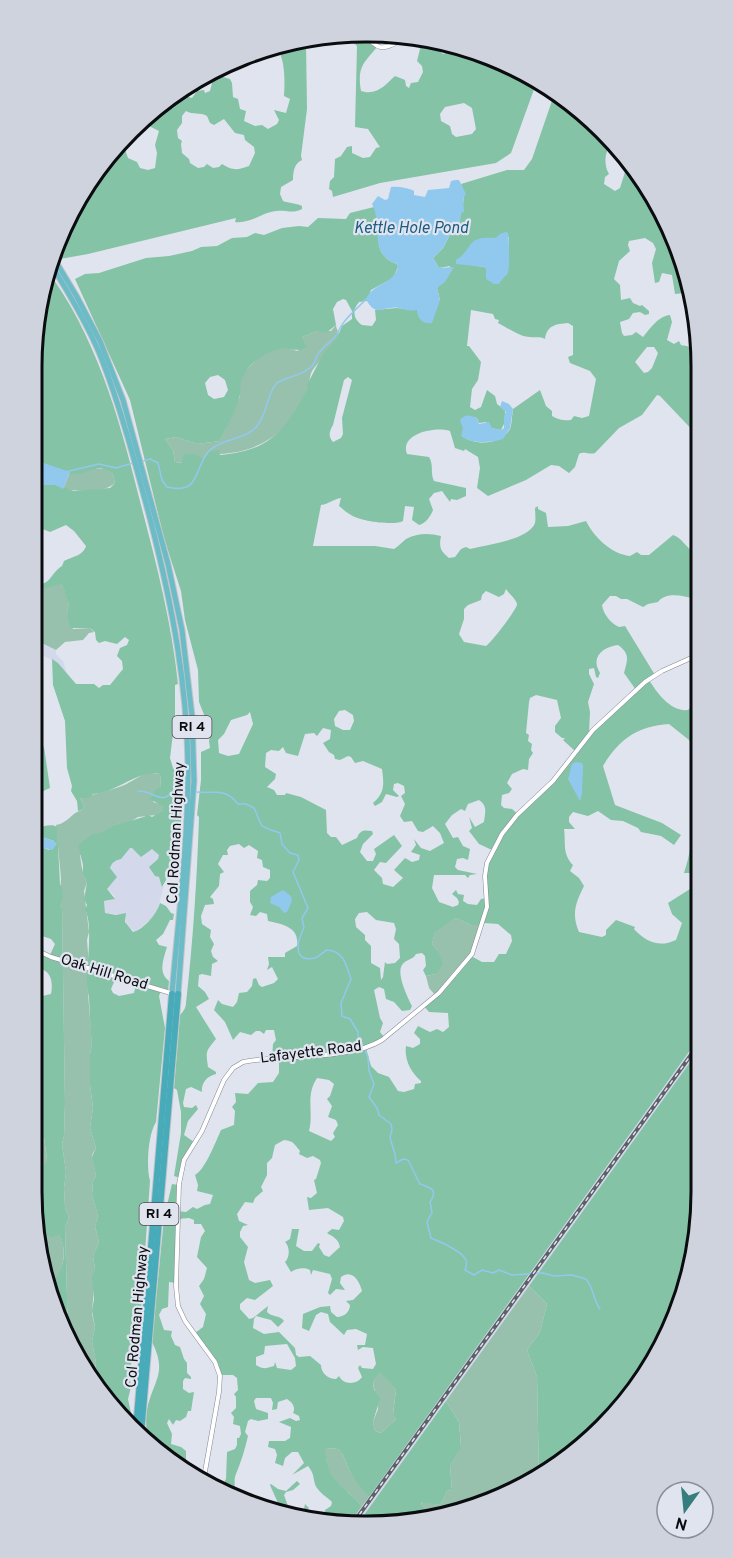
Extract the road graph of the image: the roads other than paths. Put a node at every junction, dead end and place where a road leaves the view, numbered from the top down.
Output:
1 (371, 42) edge
2 (394, 44) edge
3 (58, 265) edge
4 (56, 274) edge
5 (138, 462) junction
6 (691, 658) edge
7 (42, 953) edge
8 (175, 994) junction
9 (136, 1420) edge
10 (142, 1425) edge
11 (205, 1473) edge

1 - 2 street
3 - 5 highway, Col Rodman Highway / RI 4
4 - 5 highway, Col Rodman Highway / RI 4
5 - 8 highway, Col Rodman Highway / RI 4
6 - 11 street, Lafayette Road
7 - 8 street, Oak Hill Road
8 - 9 highway, Col Rodman Highway / RI 4
8 - 10 highway, Col Rodman Highway / RI 4

